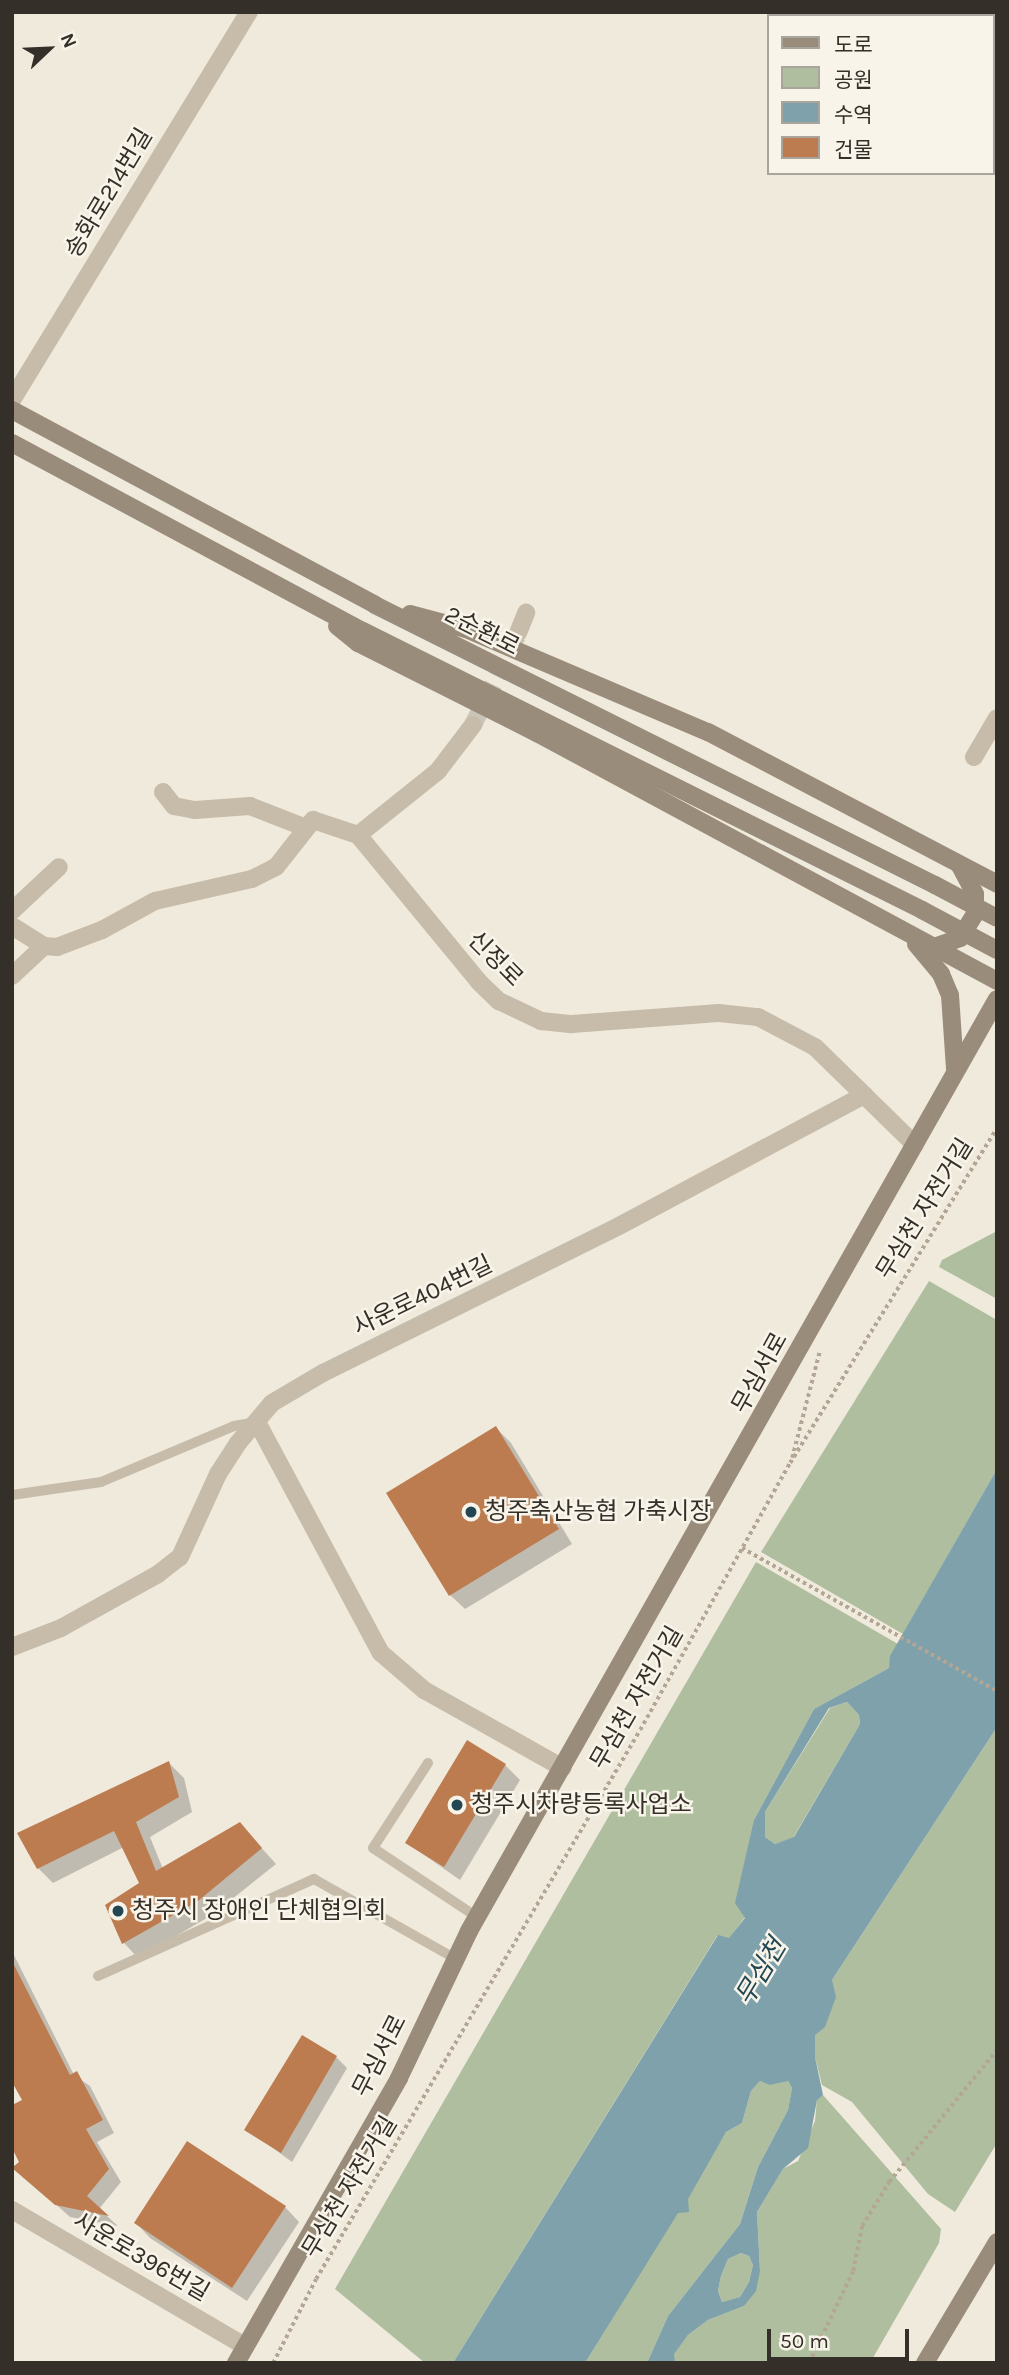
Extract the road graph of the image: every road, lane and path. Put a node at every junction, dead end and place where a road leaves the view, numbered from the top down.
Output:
1 (248, 12) edge
2 (12, 400) edge
3 (12, 410) edge
4 (12, 443) edge
5 (311, 603) junction
6 (375, 605) junction
7 (526, 613) dead end
8 (518, 633) tunnel mouth
9 (997, 718) edge
10 (473, 725) tunnel mouth
11 (974, 757) dead end
12 (163, 792) dead end
13 (304, 827) junction
14 (358, 835) junction
15 (958, 864) junction
16 (60, 867) dead end
17 (997, 884) edge
18 (12, 912) edge
19 (997, 918) edge
20 (12, 926) edge
21 (898, 928) junction
22 (44, 946) junction
23 (934, 947) junction
24 (997, 950) edge
25 (12, 976) edge
26 (997, 981) edge
27 (995, 1007) edge
28 (955, 1073) junction
29 (864, 1095) junction
30 (997, 1128) edge
31 (915, 1145) junction
32 (821, 1347) dead end
33 (257, 1422) junction
34 (790, 1463) junction
35 (12, 1495) edge
36 (742, 1548) junction
37 (12, 1647) edge
38 (997, 1691) edge
39 (428, 1763) dead end
40 (563, 1768) junction
41 (477, 1917) junction
42 (456, 1959) junction
43 (97, 1976) dead end
44 (997, 2050) edge
45 (12, 2210) edge
46 (997, 2242) edge
47 (992, 2263) edge
48 (245, 2346) junction
49 (236, 2363) edge
50 (273, 2363) edge
51 (809, 2363) edge
52 (925, 2363) edge

1 - 2 street, 송화로214번길
3 - 6 street, 2순환로
4 - 5 street
5 - 21 street
5 - 24 street, bridge
6 - 15 street
6 - 19 street, 2순환로, bridge
7 - 8 street
9 - 11 street
10 - 14 street
12 - 13 street
13 - 14 street
13 - 22 street
14 - 29 street, 신정로
15 - 17 street
15 - 23 street
16 - 18 street
20 - 22 street
21 - 23 street
21 - 28 street
22 - 25 street
23 - 26 street
27 - 28 street, 무심서로
28 - 31 street, 무심서로
29 - 31 street
29 - 33 street, 사운로404번길
30 - 34 path, 무심천 자전거길
31 - 40 street, 무심서로
32 - 34 path
33 - 35 lane
33 - 37 street, 사운로404번길
33 - 40 street
34 - 36 path, 무심천 자전거길
36 - 38 path
36 - 50 path, 무심천 자전거길
39 - 41 lane
40 - 41 street, 무심서로
41 - 42 street, 무심서로
42 - 43 lane
42 - 48 street, 무심서로
44 - 51 path
45 - 48 street, 사운로396번길
46 - 47 street
47 - 52 street
48 - 49 street, 무심서로

